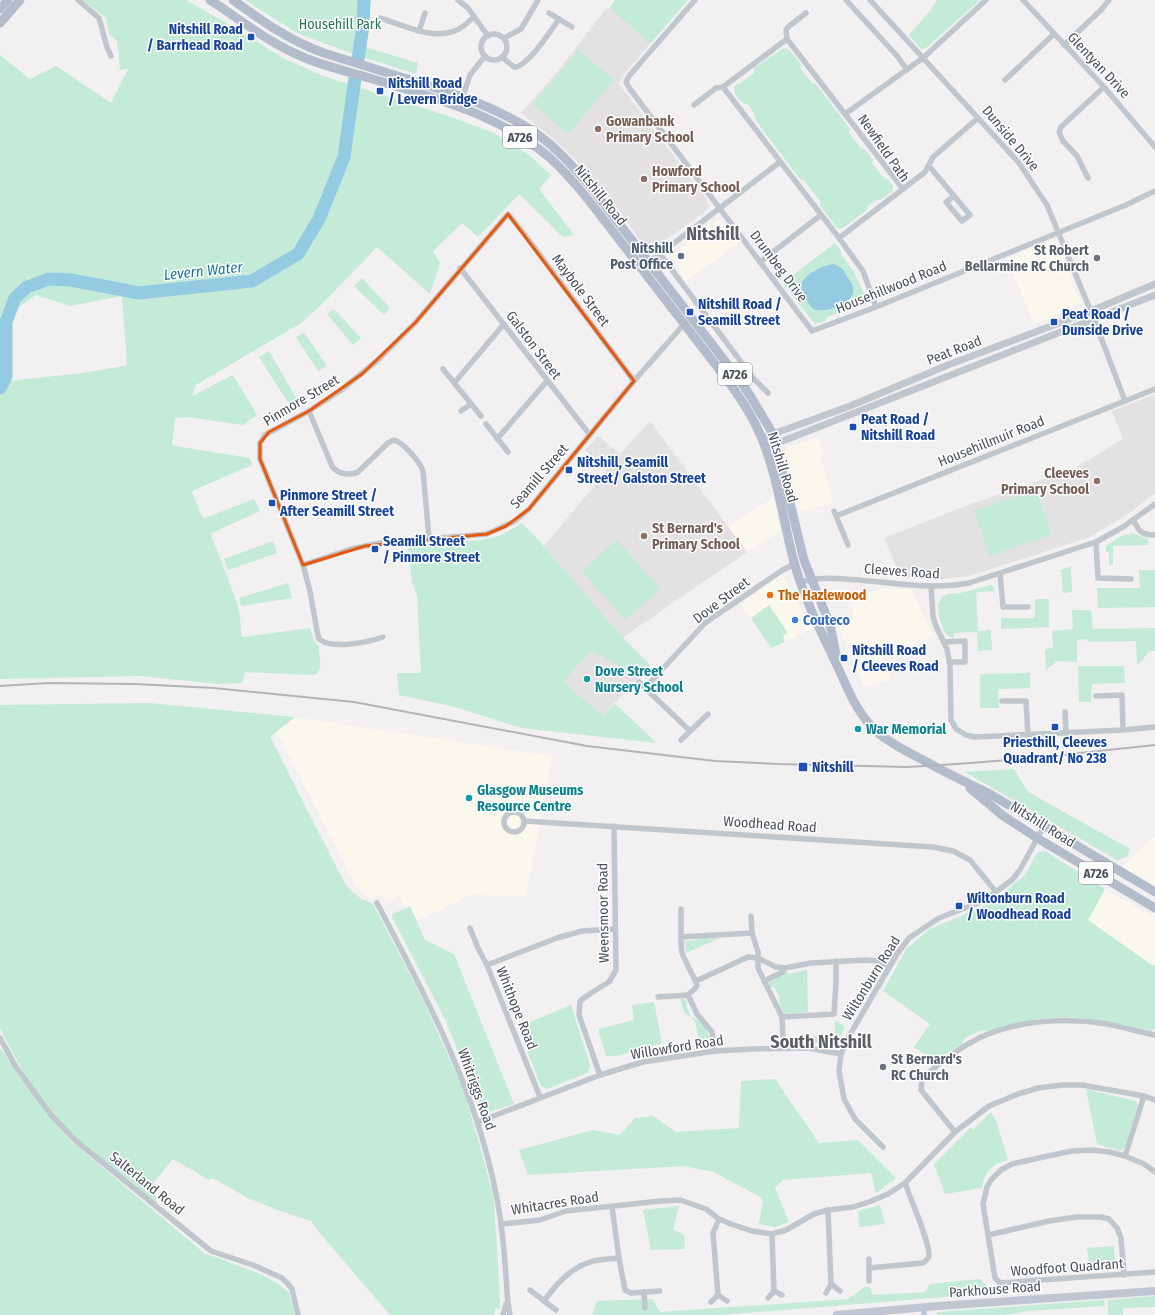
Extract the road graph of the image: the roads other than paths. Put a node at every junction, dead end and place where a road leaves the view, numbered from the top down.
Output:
1 (8, 0) edge
2 (20, 0) edge
3 (78, 0) edge
4 (210, 0) edge
5 (233, 0) edge
6 (458, 0) edge
7 (538, 0) edge
8 (695, 0) edge
9 (846, 0) edge
10 (870, 0) edge
11 (986, 0) edge
12 (1023, 0) edge
13 (1109, 0) edge
14 (0, 10) edge
15 (425, 13) dead end
16 (549, 13) dead end
17 (806, 13) dead end
18 (474, 17) junction
19 (380, 18) dead end
20 (559, 19) junction
21 (0, 23) edge
22 (572, 27) dead end
23 (419, 31) junction
24 (1054, 34) junction
25 (488, 36) junction
26 (504, 38) junction
27 (787, 39) junction
28 (1064, 45) junction
29 (324, 53) junction
30 (111, 56) dead end
31 (485, 56) junction
32 (502, 57) junction
33 (924, 58) junction
34 (320, 64) junction
35 (907, 70) junction
36 (1004, 80) dead end
37 (723, 87) junction
38 (1104, 87) junction
39 (463, 97) junction
40 (694, 104) dead end
41 (460, 107) junction
42 (845, 114) junction
43 (978, 118) junction
44 (1155, 147) edge
45 (780, 162) junction
46 (929, 166) junction
47 (1088, 178) dead end
48 (902, 189) junction
49 (1155, 191) edge
50 (954, 196) junction
51 (720, 208) junction
52 (508, 214) joint
53 (821, 215) junction
54 (1059, 232) junction
55 (839, 238) junction
56 (660, 254) junction
57 (760, 262) junction
58 (645, 265) junction
59 (460, 268) junction
60 (1155, 284) edge
61 (1155, 295) edge
62 (876, 306) junction
63 (1091, 311) junction
64 (692, 318) junction
65 (1094, 319) junction
66 (504, 324) junction
67 (684, 324) junction
68 (812, 331) joint
69 (443, 369) dead end
70 (547, 380) junction
71 (634, 381) junction
72 (455, 382) junction
73 (1155, 389) edge
74 (768, 393) dead end
75 (1125, 401) junction
76 (471, 404) junction
77 (309, 411) junction
78 (461, 411) dead end
79 (481, 416) dead end
80 (486, 424) dead end
81 (773, 434) junction
82 (590, 436) junction
83 (497, 439) junction
84 (764, 444) junction
85 (776, 444) junction
86 (508, 452) dead end
87 (1155, 504) edge
88 (1133, 520) junction
89 (1155, 535) edge
90 (429, 538) junction
91 (1096, 542) junction
92 (848, 545) dead end
93 (804, 560) junction
94 (794, 563) junction
95 (303, 565) junction
96 (1000, 573) junction
97 (812, 578) junction
98 (1131, 579) dead end
99 (801, 582) junction
100 (931, 586) junction
101 (1028, 607) dead end
102 (383, 637) dead end
103 (944, 642) junction
104 (949, 662) junction
105 (839, 670) junction
106 (638, 682) dead end
107 (645, 688) junction
108 (1096, 696) dead end
109 (1002, 701) dead end
110 (1065, 712) dead end
111 (708, 714) dead end
112 (1155, 727) edge
113 (1123, 730) junction
114 (690, 731) junction
115 (1066, 733) junction
116 (1028, 735) junction
117 (681, 740) dead end
118 (962, 781) junction
119 (524, 821) dead end
120 (614, 826) junction
121 (1044, 826) junction
122 (1037, 838) junction
123 (996, 892) junction
124 (1155, 892) edge
125 (377, 903) dead end
126 (1155, 908) edge
127 (681, 910) dead end
128 (752, 916) dead end
129 (470, 928) dead end
130 (615, 929) junction
131 (752, 933) junction
132 (681, 937) junction
133 (758, 958) junction
134 (836, 961) junction
135 (487, 965) junction
136 (889, 966) junction
137 (785, 968) junction
138 (696, 981) junction
139 (764, 981) junction
140 (688, 994) junction
141 (658, 998) dead end
142 (782, 1017) junction
143 (1155, 1035) edge
144 (0, 1038) edge
145 (783, 1039) dead end
146 (715, 1051) junction
147 (841, 1054) junction
148 (600, 1075) junction
149 (1144, 1096) junction
150 (540, 1097) junction
151 (1155, 1100) edge
152 (478, 1122) junction
153 (955, 1132) junction
154 (883, 1147) dead end
155 (1125, 1156) junction
156 (1155, 1172) edge
157 (905, 1183) junction
158 (612, 1207) junction
159 (828, 1210) junction
160 (719, 1219) junction
161 (502, 1224) junction
162 (772, 1234) junction
163 (988, 1235) junction
164 (619, 1258) junction
165 (869, 1259) dead end
166 (869, 1268) junction
167 (1155, 1272) edge
168 (1124, 1275) junction
169 (869, 1281) dead end
170 (831, 1284) junction
171 (530, 1290) dead end
172 (660, 1291) dead end
173 (774, 1291) junction
174 (840, 1291) dead end
175 (1155, 1291) edge
176 (644, 1292) junction
177 (826, 1292) dead end
178 (718, 1295) junction
179 (782, 1295) dead end
180 (507, 1298) junction
181 (768, 1298) dead end
182 (544, 1301) junction
183 (727, 1301) dead end
184 (711, 1302) dead end
185 (645, 1308) dead end
186 (556, 1310) dead end
187 (924, 1311) edge
188 (298, 1315) edge
189 (503, 1315) edge
190 (510, 1315) edge
191 (837, 1315) edge

1 - 14 main road
2 - 21 main road
3 - 30 street
4 - 34 main road, Nitshill Road / A726
5 - 29 main road, Nitshill Road / A726
6 - 18 street
7 - 26 street
8 - 51 street, Drumbeg Drive
9 - 35 street
10 - 33 street, Dunside Drive
11 - 33 street
12 - 24 street, Glentyan Drive
13 - 28 street
15 - 23 street
16 - 20 street
17 - 27 street
18 - 23 street
18 - 25 street
19 - 23 street
20 - 22 street
20 - 32 street
24 - 28 street, Glentyan Drive
24 - 36 street
25 - 26 street
25 - 31 street
26 - 32 street
27 - 37 street
27 - 42 street, Newfield Path
28 - 38 street, Glentyan Drive
29 - 34 main road
29 - 39 main road, Nitshill Road / A726
31 - 32 street
31 - 39 street
33 - 35 street
33 - 43 street, Dunside Drive
34 - 41 main road, Nitshill Road / A726
35 - 42 street
37 - 40 street
37 - 45 street
38 - 44 street, Glentyan Drive
38 - 47 street
39 - 41 street
39 - 58 main road, Nitshill Road / A726
41 - 58 main road, Nitshill Road / A726
42 - 48 street, Newfield Path
43 - 46 street
43 - 54 street, Dunside Drive
45 - 51 street
45 - 53 street
46 - 48 street
46 - 50 street
48 - 55 street, Newfield Path
49 - 54 street, Househillwood Road
50 - 50 street
51 - 56 street
51 - 57 street, Drumbeg Drive
52 - 59 street, Pinmore Street
52 - 71 street, Maybole Street
53 - 55 street
53 - 57 street
54 - 62 street, Househillwood Road
54 - 63 street, Dunside Drive
55 - 62 street
56 - 58 street
56 - 74 street
57 - 68 street, Drumbeg Drive
58 - 64 main road, Nitshill Road / A726
58 - 67 main road, Nitshill Road / A726
59 - 66 street, Galston Street
59 - 77 street, Pinmore Street
60 - 63 street, Peat Road
61 - 65 street, Peat Road
62 - 68 street, Househillwood Road
63 - 65 street, Dunside Drive
63 - 81 street, Peat Road
64 - 67 street, Seamill Street
64 - 81 main road, Nitshill Road / A726
65 - 75 street, Dunside Drive
65 - 85 street, Peat Road
66 - 70 street, Galston Street
66 - 72 street
67 - 71 street, Seamill Street
67 - 84 main road, Nitshill Road / A726
69 - 72 street
70 - 82 street, Galston Street
70 - 83 street
71 - 82 street, Seamill Street
72 - 76 street
73 - 75 street, Househillmuir Road
75 - 92 street, Househillmuir Road
76 - 78 street
76 - 79 street
77 - 90 street
77 - 95 street, Pinmore Street
80 - 83 street
81 - 84 street, Peat Road
81 - 85 main road, Nitshill Road / A726
82 - 90 street, Seamill Street
83 - 86 street
84 - 85 street, Peat Road
84 - 94 main road, Nitshill Road / A726
85 - 93 main road, Nitshill Road / A726
87 - 88 street, Cleeves Road
88 - 89 street
88 - 91 street, Cleeves Road
90 - 95 street, Seamill Street
91 - 96 street, Cleeves Road
91 - 98 street
93 - 94 street, Dove Street
93 - 97 main road, Nitshill Road / A726
94 - 99 main road, Nitshill Road / A726
94 - 107 street, Dove Street
95 - 102 street, Pinmore Street
96 - 100 street, Cleeves Road
96 - 101 street
97 - 99 street, Cleeves Road
97 - 100 street, Cleeves Road
97 - 105 main road, Nitshill Road / A726
99 - 105 main road, Nitshill Road / A726
100 - 103 street
103 - 104 street
103 - 104 street
104 - 116 street
105 - 118 main road, Nitshill Road / A726
106 - 107 street
107 - 114 street
108 - 113 street
109 - 116 street
110 - 115 street
111 - 114 street
112 - 113 street
113 - 115 street
114 - 117 street
115 - 116 street
118 - 121 main road, Nitshill Road / A726
118 - 122 main road, Nitshill Road / A726
119 - 120 street, Woodhead Road
120 - 123 street, Woodhead Road
120 - 130 street, Weensmoor Road
121 - 122 street, Wiltonburn Road
121 - 124 main road, Nitshill Road / A726
122 - 123 street, Wiltonburn Road
122 - 126 main road, Nitshill Road / A726
123 - 136 street, Wiltonburn Road
125 - 152 street, Whitriggs Road
127 - 132 street
128 - 131 street
129 - 135 street, Whithope Road
130 - 135 street
130 - 148 street, Weensmoor Road
131 - 132 street
131 - 133 street
132 - 138 street
133 - 137 street
133 - 138 street
133 - 139 street
134 - 136 street
134 - 137 street
134 - 142 street
135 - 150 street, Whithope Road
136 - 147 street, Wiltonburn Road
137 - 139 street
138 - 140 street
139 - 142 street
140 - 141 street
140 - 146 street
142 - 145 street
143 - 153 street
144 - 188 street, Salterland Road
146 - 147 street, Willowford Road
146 - 148 street, Willowford Road
147 - 154 street, Wiltonburn Road
148 - 150 street, Willowford Road
149 - 151 street, Whitacres Road
149 - 153 street, Whitacres Road
149 - 155 street
150 - 152 street, Willowford Road
152 - 161 street, Whitriggs Road
153 - 157 street, Whitacres Road
155 - 156 street, Woodfoot Quadrant
155 - 163 street, Woodfoot Quadrant
157 - 159 street, Whitacres Road
157 - 166 street
158 - 160 street, Whitacres Road
158 - 161 street, Whitacres Road
158 - 164 street, Whitacres Road
159 - 162 street, Whitacres Road
159 - 170 street
160 - 162 street, Whitacres Road
160 - 178 street
161 - 180 street, Whitriggs Road
162 - 173 street
163 - 168 street, Woodfoot Quadrant
163 - 168 street
164 - 176 street, Whitacres Road
164 - 182 street
165 - 166 street
166 - 169 street
167 - 168 street, Woodfoot Quadrant
170 - 174 street
170 - 177 street
171 - 182 street
172 - 176 street, Whitacres Road
173 - 179 street
173 - 181 street
175 - 187 main road, Parkhouse Road
176 - 185 street
178 - 183 street
178 - 184 street
180 - 189 street, Whitriggs Road
180 - 190 street, Whitriggs Road
182 - 186 street
187 - 191 main road, Parkhouse Road

